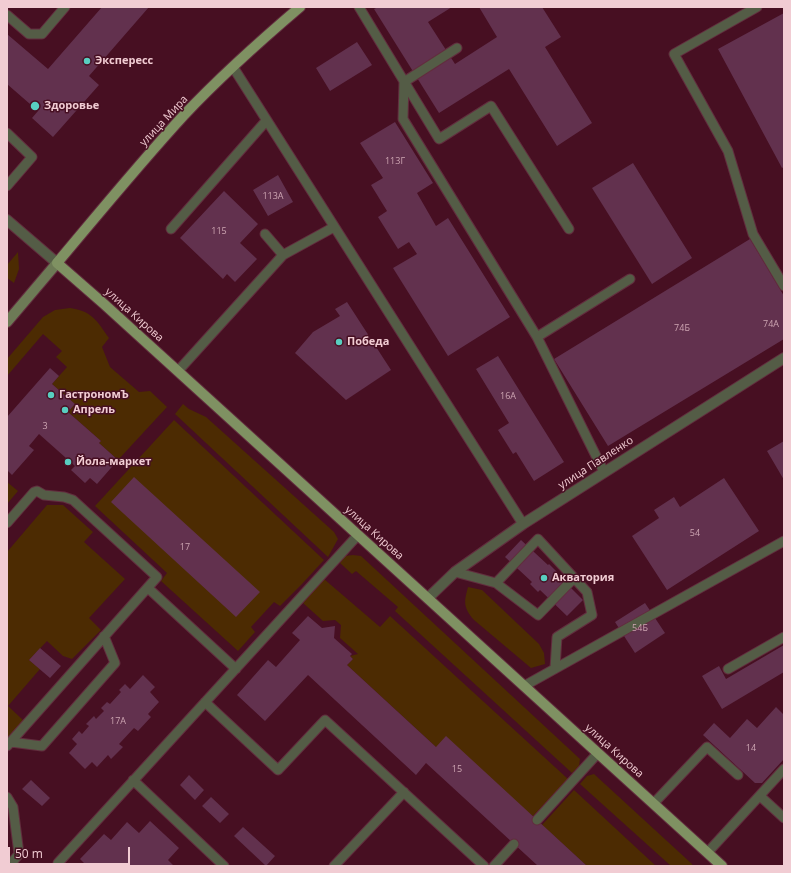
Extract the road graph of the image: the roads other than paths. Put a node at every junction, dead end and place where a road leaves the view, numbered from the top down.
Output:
1 (65, 7) edge
2 (300, 7) edge
3 (359, 7) edge
4 (757, 7) edge
5 (7, 15) edge
6 (457, 48) dead end
7 (233, 67) junction
8 (404, 82) junction
9 (266, 121) junction
10 (7, 133) edge
11 (7, 186) edge
12 (7, 220) edge
13 (334, 227) junction
14 (171, 228) dead end
15 (569, 229) dead end
16 (265, 234) dead end
17 (283, 255) junction
18 (57, 263) junction
19 (630, 279) dead end
20 (784, 286) edge
21 (7, 322) edge
22 (537, 337) junction
23 (784, 358) edge
24 (178, 371) junction
25 (604, 472) junction
26 (7, 523) edge
27 (523, 524) junction
28 (358, 535) junction
29 (784, 541) edge
30 (455, 572) junction
31 (574, 578) junction
32 (496, 583) junction
33 (148, 588) junction
34 (428, 598) junction
35 (104, 636) junction
36 (784, 637) edge
37 (236, 668) junction
38 (555, 668) junction
39 (728, 669) dead end
40 (524, 686) junction
41 (205, 702) junction
42 (9, 744) edge
43 (598, 753) junction
44 (784, 769) edge
45 (738, 775) dead end
46 (133, 780) junction
47 (404, 792) junction
48 (760, 796) junction
49 (7, 797) edge
50 (654, 803) junction
51 (784, 818) edge
52 (537, 820) dead end
53 (514, 844) dead end
54 (708, 852) junction
55 (9, 866) edge
56 (62, 866) edge
57 (224, 866) edge
58 (334, 866) edge
59 (484, 866) edge
60 (494, 866) edge
61 (722, 866) edge

1 - 5 lane
2 - 7 main road, улица Мира
3 - 8 lane
4 - 20 lane
6 - 8 lane
7 - 9 lane
7 - 18 main road, улица Мира
8 - 15 lane
8 - 22 lane
9 - 13 lane
9 - 14 lane
10 - 11 lane
12 - 18 street, улица Кирова
13 - 17 lane
13 - 27 lane
16 - 17 lane
17 - 24 lane
18 - 21 main road
18 - 24 main road, улица Кирова
19 - 22 lane
22 - 25 lane
23 - 25 street, улица Павленко
24 - 28 main road, улица Кирова
25 - 27 street, улица Павленко
26 - 33 lane
27 - 30 street, улица Павленко
28 - 34 main road, улица Кирова
28 - 37 lane
29 - 38 lane
30 - 32 lane
30 - 34 street, улица Павленко
31 - 32 lane
31 - 32 lane
31 - 38 lane
33 - 35 lane
33 - 37 lane
34 - 40 main road, улица Кирова
35 - 42 lane
35 - 42 lane
36 - 39 lane
37 - 41 lane
38 - 40 lane
40 - 43 main road, улица Кирова
41 - 46 lane
41 - 47 lane
43 - 50 main road, улица Кирова
43 - 52 lane
44 - 48 lane
45 - 50 lane
46 - 56 lane
46 - 57 lane
47 - 58 lane
47 - 59 lane
48 - 51 lane
48 - 54 lane
49 - 55 lane
50 - 54 main road, улица Кирова
53 - 60 lane
54 - 61 main road, улица Кирова

